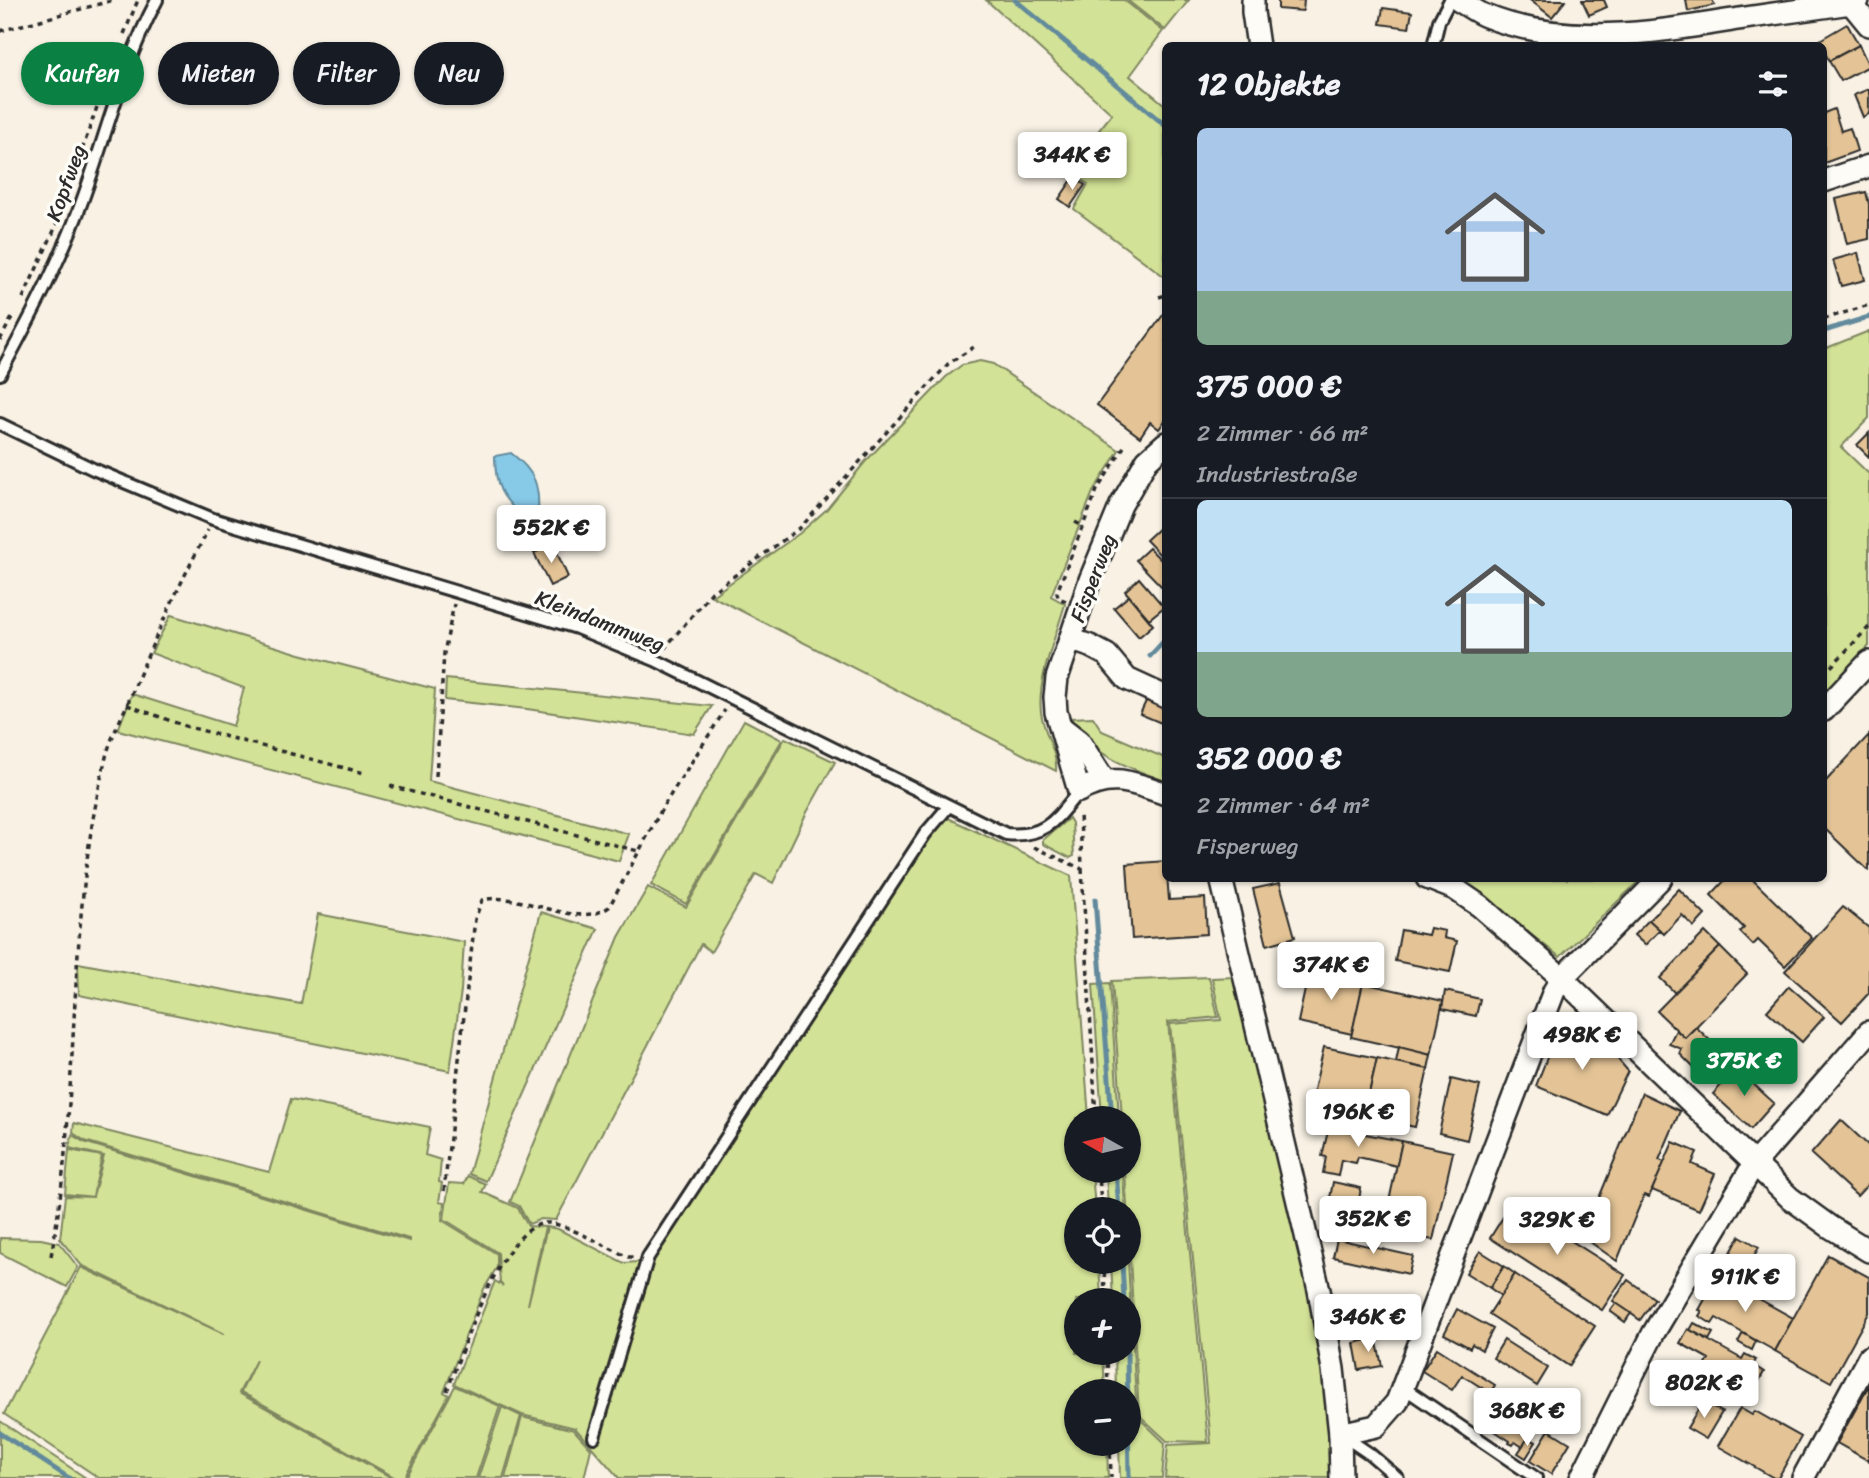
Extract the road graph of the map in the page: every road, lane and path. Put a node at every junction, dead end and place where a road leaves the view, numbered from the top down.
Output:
1 (114, 0) edge
2 (138, 0) edge
3 (157, 0) edge
4 (1253, 0) edge
5 (1450, 0) edge
6 (1458, 0) edge
7 (1855, 2) edge
8 (1739, 9) edge
9 (1869, 25) edge
10 (0, 31) edge
11 (122, 42) edge
12 (1257, 42) edge
13 (1434, 42) edge
14 (98, 105) edge
15 (1869, 166) edge
16 (1827, 180) edge
17 (1162, 296) edge
18 (1159, 297) dead end
19 (1869, 305) edge
20 (1827, 318) edge
21 (0, 340) edge
22 (977, 345) dead end
23 (0, 374) edge
24 (0, 424) edge
25 (1125, 445) dead end
26 (1162, 447) edge
27 (214, 519) junction
28 (1075, 522) dead end
29 (1083, 526) junction
30 (457, 592) junction
31 (1081, 608) junction
32 (1869, 627) edge
33 (1070, 639) junction
34 (654, 660) junction
35 (1869, 662) edge
36 (1827, 671) edge
37 (1162, 695) edge
38 (733, 699) junction
39 (127, 705) junction
40 (1827, 707) edge
41 (1061, 727) junction
42 (364, 773) dead end
43 (436, 776) dead end
44 (1104, 780) junction
45 (390, 786) dead end
46 (1079, 791) junction
47 (1162, 793) edge
48 (948, 807) junction
49 (1006, 834) junction
50 (639, 852) junction
51 (1082, 869) junction
52 (1222, 882) edge
53 (1436, 882) edge
54 (1657, 882) edge
55 (1562, 978) junction
56 (1869, 1032) edge
57 (1095, 1106) edge
58 (1754, 1164) junction
59 (444, 1191) dead end
60 (1869, 1251) edge
61 (51, 1256) dead end
62 (648, 1257) junction
63 (1869, 1357) edge
64 (1404, 1388) junction
65 (447, 1391) dead end
66 (1340, 1434) junction
67 (594, 1437) dead end
68 (1110, 1456) edge
69 (1111, 1478) edge
70 (1341, 1478) edge
71 (1398, 1478) edge
72 (1536, 1478) edge
73 (1581, 1478) edge
74 (1802, 1478) edge

1 - 10 path
2 - 11 path
3 - 23 lane, Kopfweg
4 - 12 street
5 - 13 lane
6 - 8 street
7 - 8 street
7 - 9 street
14 - 21 path
15 - 16 street
17 - 18 path
19 - 20 path
22 - 34 path
24 - 27 lane, Kleindammweg
25 - 29 path
26 - 31 street, Fisperweg
27 - 30 lane, Kleindammweg
27 - 39 path
28 - 29 path
29 - 31 path
30 - 34 lane, Kleindammweg
30 - 43 path
31 - 33 street, Fisperweg
32 - 36 path
33 - 37 street
33 - 41 street, Fisperweg
34 - 38 lane, Kleindammweg
35 - 40 street
38 - 48 lane, Kleindammweg
38 - 50 path
39 - 42 path
39 - 61 path
41 - 44 street
41 - 46 street, Fisperweg
44 - 46 street
44 - 47 street
45 - 50 path
46 - 49 lane, Kleindammweg
46 - 51 path
48 - 49 lane, Kleindammweg
48 - 62 lane
49 - 51 path
50 - 59 path
51 - 57 path
52 - 66 street
53 - 55 street
54 - 55 street
55 - 58 street
55 - 64 street
56 - 58 street
58 - 60 street
58 - 73 street
62 - 65 path
62 - 67 lane
63 - 74 street
64 - 66 street
64 - 72 lane
66 - 70 street
66 - 71 lane
68 - 69 path

